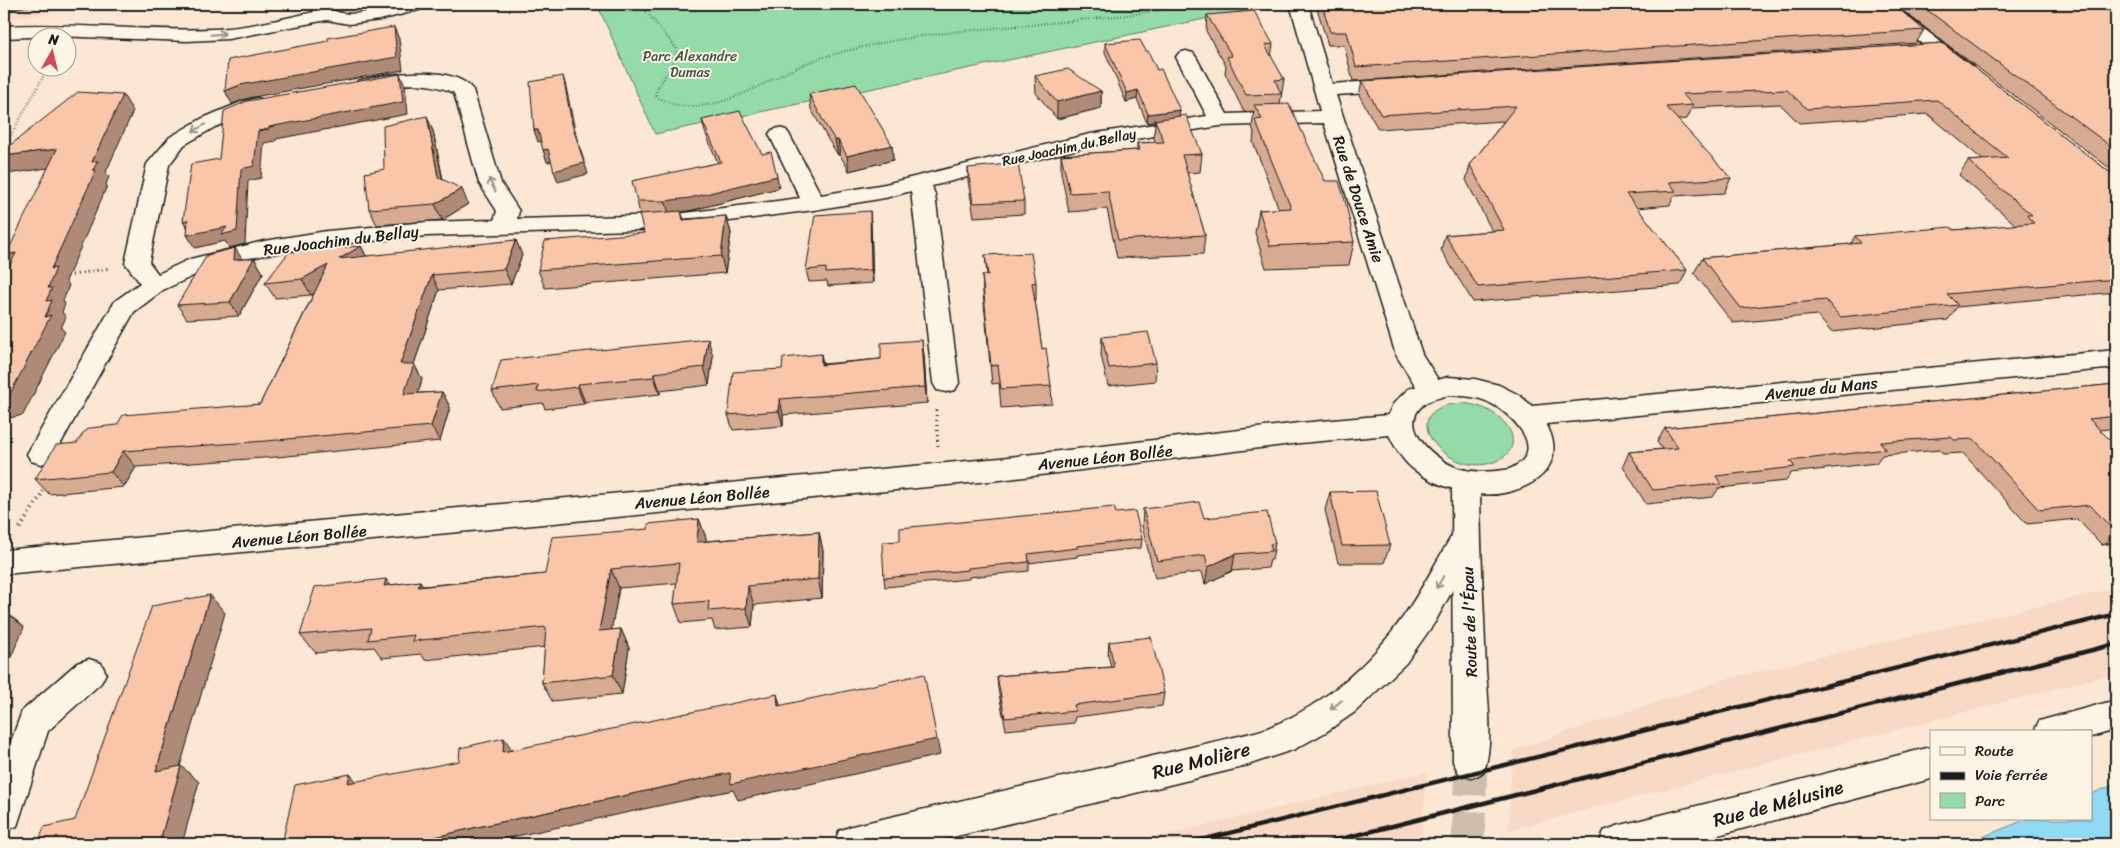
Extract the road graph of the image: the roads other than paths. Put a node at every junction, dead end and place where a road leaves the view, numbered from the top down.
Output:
1 (301, 4) edge
2 (418, 4) edge
3 (1299, 4) edge
4 (1881, 4) edge
5 (323, 9) edge
6 (100, 31) junction
7 (4, 32) edge
8 (1940, 49) junction
9 (1910, 51) edge
10 (1186, 57) dead end
11 (1978, 79) edge
12 (1418, 84) edge
13 (342, 89) edge
14 (1324, 90) junction
15 (276, 101) edge
16 (1332, 117) junction
17 (1220, 120) junction
18 (779, 134) dead end
19 (919, 181) junction
20 (814, 203) junction
21 (504, 228) junction
22 (154, 285) junction
23 (2116, 358) edge
24 (946, 383) road end
25 (1430, 389) junction
26 (1526, 416) junction
27 (1400, 424) junction
28 (41, 454) road end
29 (1466, 483) junction
30 (1464, 540) junction
31 (4, 562) edge
32 (89, 673) dead end
33 (2116, 715) edge
34 (2059, 730) edge
35 (1471, 762) tunnel mouth
36 (1930, 763) edge
37 (4, 814) edge
38 (852, 844) edge
39 (1622, 844) edge

1 - 6 street
2 - 5 street
3 - 14 street, Rue de Douce Amie
4 - 8 street
6 -> 5 street
6 - 7 street
8 - 9 street
8 - 11 street
10 - 17 street
12 - 14 street
21 -> 13 street
14 - 16 street, Rue de Douce Amie
15 -> 22 street
16 - 17 street, Rue Joachim du Bellay
16 - 25 street, Rue de Douce Amie
17 - 19 street, Rue Joachim du Bellay
18 - 20 street
19 - 20 street, Rue Joachim du Bellay
19 - 24 street
20 - 21 street, Rue Joachim du Bellay
21 - 22 street, Rue Joachim du Bellay
22 - 28 street, Rue Joachim du Bellay
23 - 26 street, Avenue du Mans
25 - 26 street
25 - 27 street
26 - 29 street
27 - 29 street
27 - 31 street, Avenue Léon Bollée
29 - 30 street, Route de l'Épau
30 - 35 street, Route de l'Épau
30 -> 38 street, Rue Molière
32 - 37 street
33 - 34 street
36 - 39 street, Rue de Mélusine

